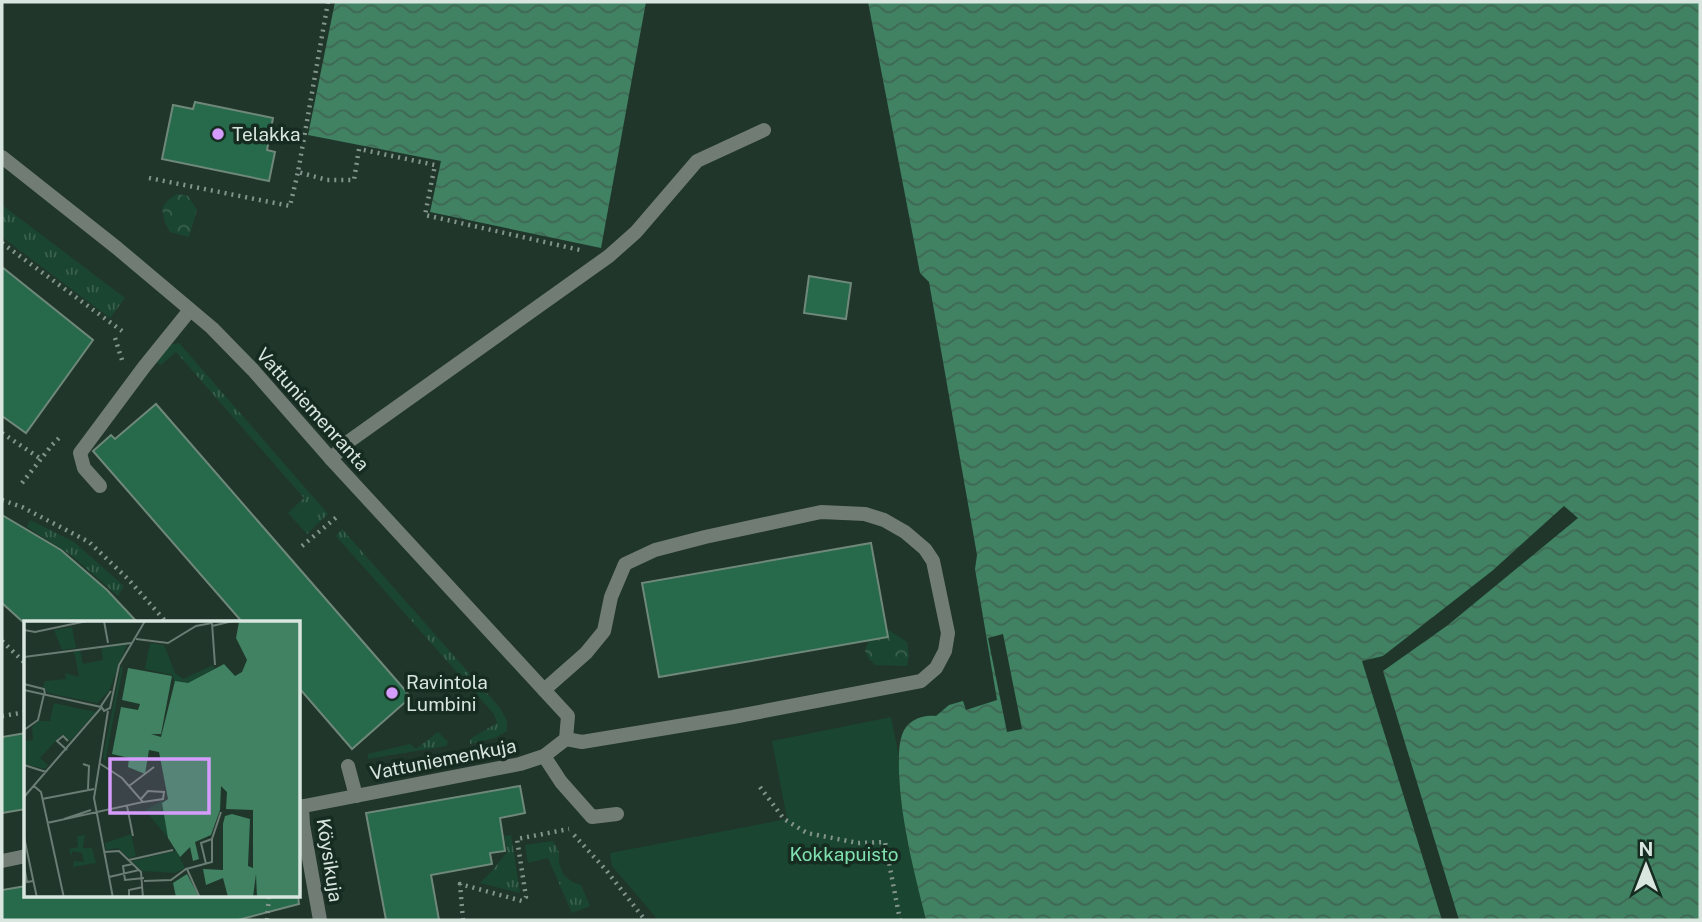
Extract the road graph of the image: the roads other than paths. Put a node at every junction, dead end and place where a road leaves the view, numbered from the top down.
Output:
1 (764, 130) dead end
2 (2, 157) edge
3 (190, 310) junction
4 (331, 459) junction
5 (100, 486) dead end
6 (544, 690) junction
7 (566, 739) junction
8 (544, 756) junction
9 (348, 766) dead end
10 (356, 796) junction
11 (301, 806) edge
12 (301, 812) edge
13 (617, 814) dead end
14 (24, 856) edge
15 (2, 861) edge
16 (320, 920) edge

1 - 4 street
2 - 3 street, Vattuniemenranta
3 - 4 street, Vattuniemenranta
3 - 5 street
4 - 6 street, Vattuniemenranta
6 - 7 street, Vattuniemenranta
6 - 7 street
7 - 8 street, Vattuniemenkuja
8 - 10 street, Vattuniemenkuja
8 - 13 street
9 - 10 street
10 - 11 street, Vattuniemenkuja
12 - 16 street, Köysikuja
14 - 15 street

